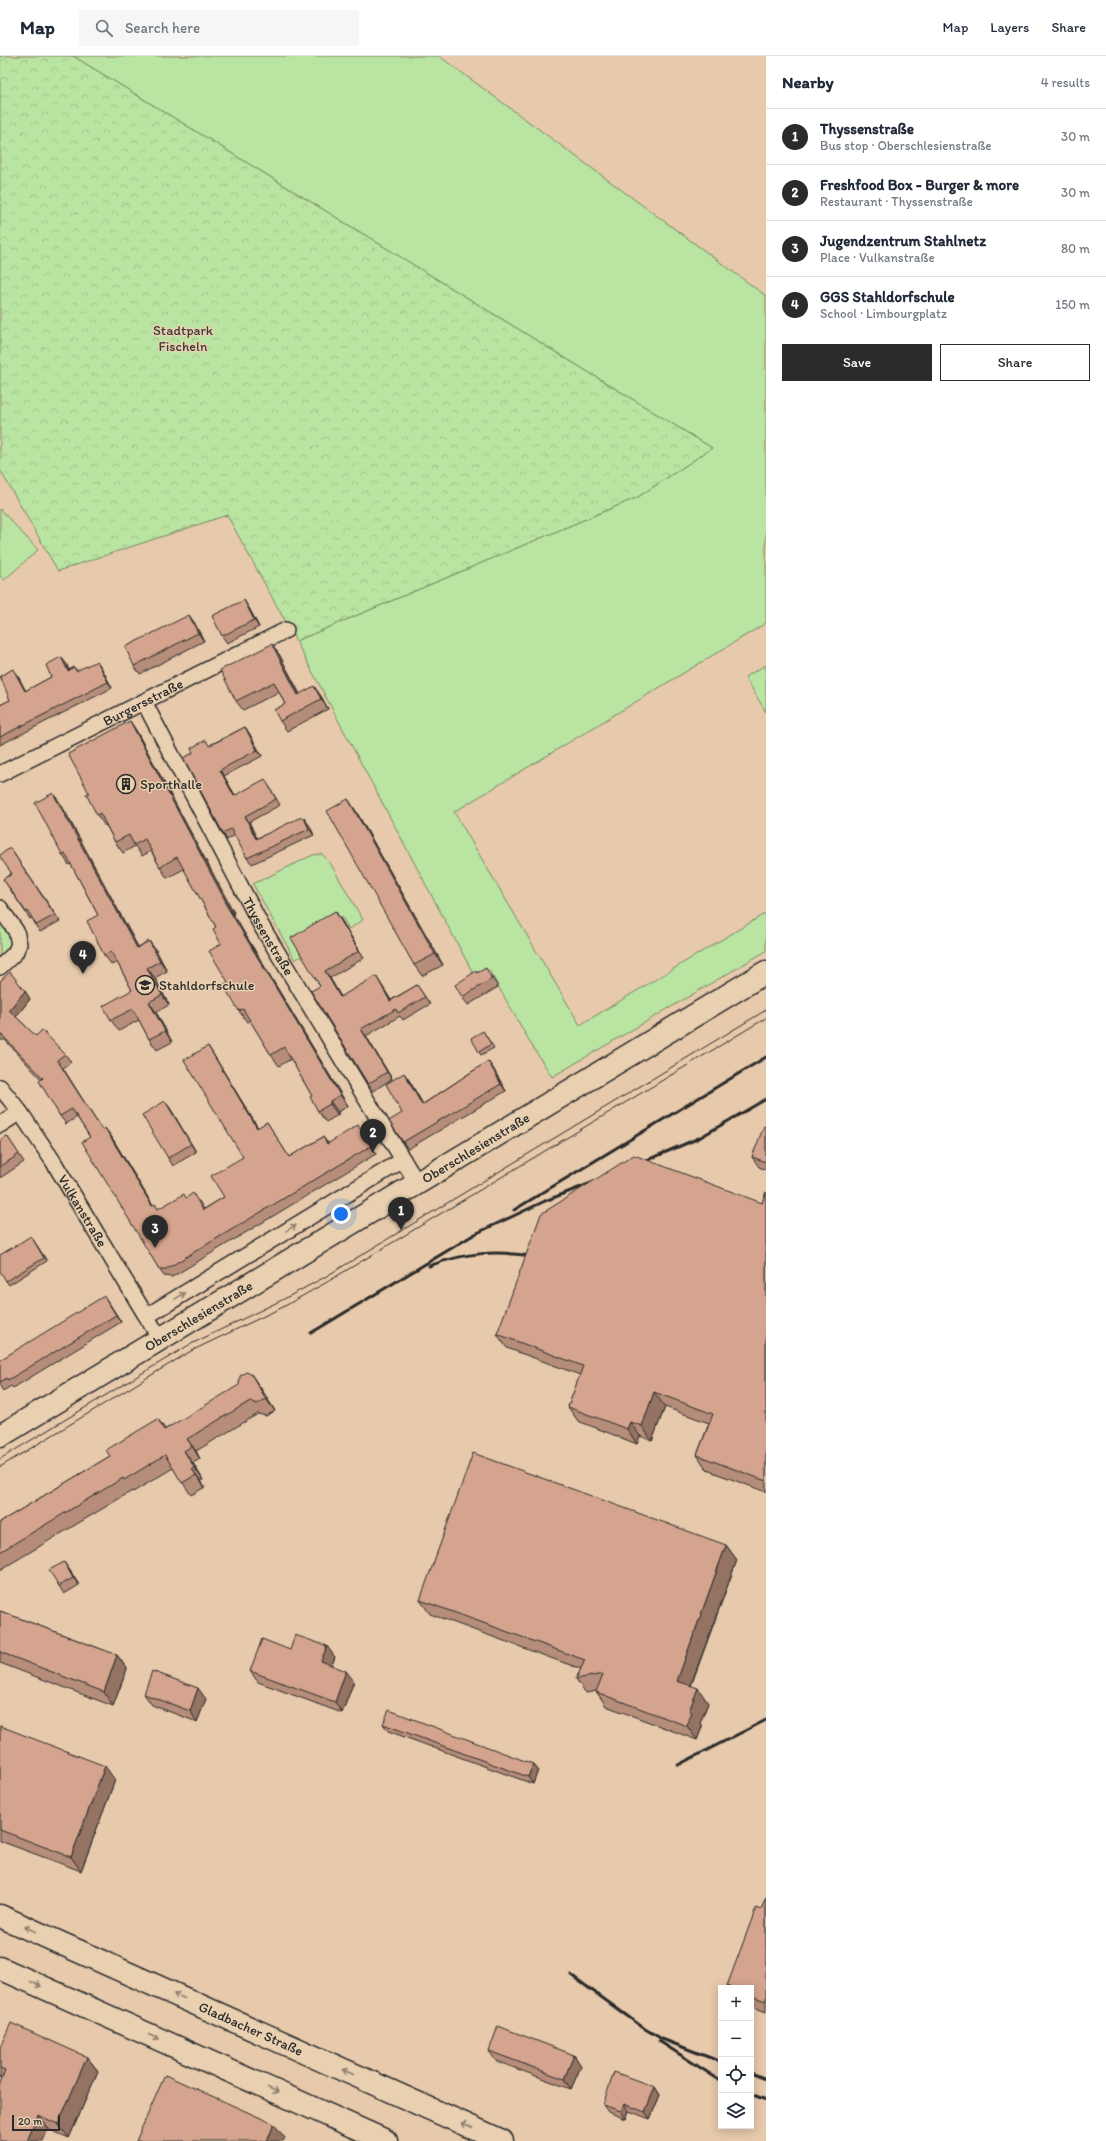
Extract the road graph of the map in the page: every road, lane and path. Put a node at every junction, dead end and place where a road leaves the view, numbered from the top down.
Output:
1 (286, 630) dead end
2 (144, 702) junction
3 (0, 774) edge
4 (0, 908) edge
5 (0, 967) edge
6 (766, 972) edge
7 (0, 1087) edge
8 (20, 1112) junction
9 (0, 1125) edge
10 (403, 1160) junction
11 (417, 1183) junction
12 (147, 1316) junction
13 (160, 1339) junction
14 (0, 1436) edge
15 (0, 1916) edge
16 (0, 1968) edge
17 (386, 2141) edge
18 (502, 2141) edge

1 - 2 street, Burgersstraße
2 - 3 street, Burgersstraße
2 - 10 street, Thyssenstraße
4 - 5 street
6 - 11 main road, Oberschlesienstraße
7 - 8 street, Vulkanstraße
8 - 9 street
8 - 12 street, Vulkanstraße
10 - 11 street, Thyssenstraße
12 -> 10 street, Oberschlesienstraße
11 - 13 main road, Oberschlesienstraße
12 - 13 street, Vulkanstraße
13 - 14 main road, Oberschlesienstraße
18 -> 15 main road, Gladbacher Straße
16 -> 17 main road

